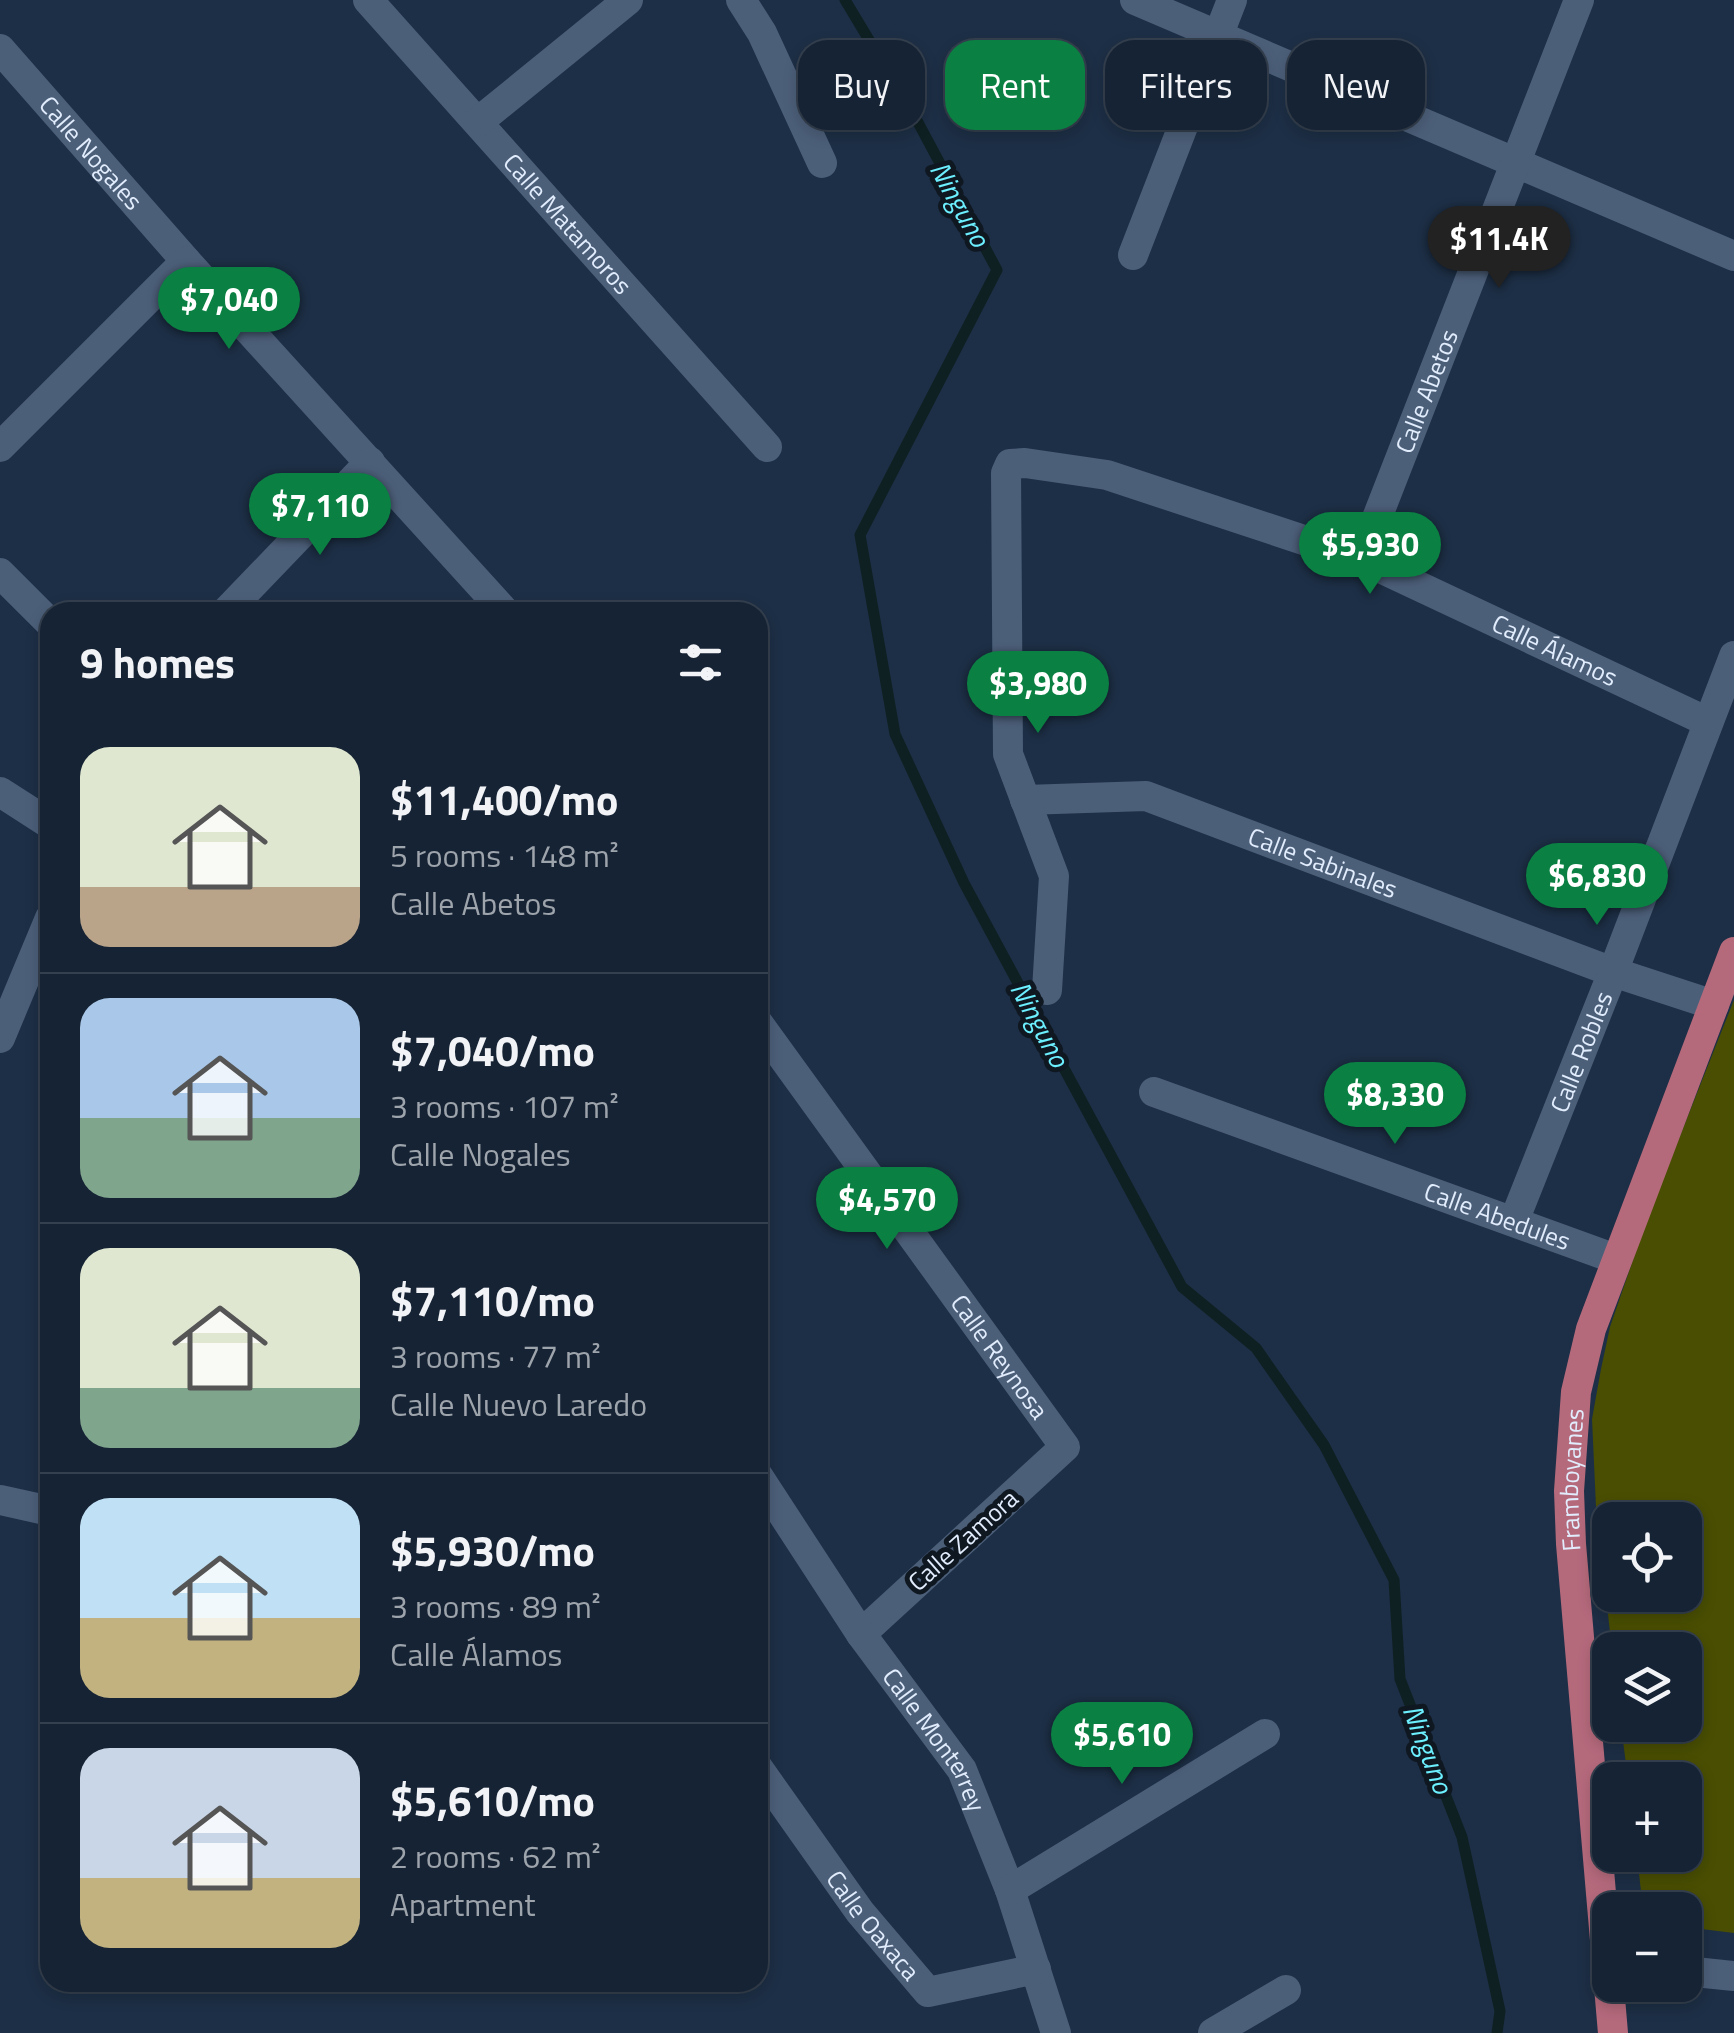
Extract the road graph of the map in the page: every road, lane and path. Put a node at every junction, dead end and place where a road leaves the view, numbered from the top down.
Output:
1 (368, 0) edge
2 (628, 0) edge
3 (741, 0) edge
4 (1135, 0) edge
5 (1232, 0) edge
6 (1579, 0) edge
7 (1217, 36) junction
8 (2, 55) edge
9 (478, 122) junction
10 (822, 163) dead end
11 (1516, 164) junction
12 (1133, 255) dead end
13 (1734, 256) edge
14 (186, 262) junction
15 (0, 447) edge
16 (767, 447) dead end
17 (370, 462) junction
18 (1361, 559) junction
19 (0, 573) edge
20 (236, 602) edge
21 (496, 602) edge
22 (40, 612) edge
23 (1734, 656) edge
24 (1708, 722) junction
25 (0, 792) edge
26 (1025, 800) junction
27 (40, 818) edge
28 (40, 942) edge
29 (1734, 952) edge
30 (1613, 972) junction
31 (1047, 990) dead end
32 (1714, 1005) junction
33 (768, 1036) edge
34 (0, 1038) edge
35 (1154, 1092) dead end
36 (1514, 1222) junction
37 (1616, 1258) junction
38 (1065, 1447) joint
39 (768, 1501) edge
40 (2, 1506) edge
41 (40, 1510) edge
42 (861, 1634) junction
43 (1265, 1734) dead end
44 (768, 1782) edge
45 (1010, 1890) junction
46 (1602, 1892) edge
47 (1036, 1970) junction
48 (1702, 1972) edge
49 (1734, 1976) edge
50 (1286, 1990) dead end
51 (1611, 2002) edge
52 (1056, 2033) edge
53 (1213, 2033) edge
54 (1613, 2033) edge

1 - 9 street, Calle Matamoros
2 - 9 street
3 - 10 street
4 - 7 street
5 - 7 street
6 - 11 street, Calle Abetos
7 - 11 street
7 - 12 street
8 - 14 street, Calle Nogales
9 - 16 street, Calle Matamoros
11 - 13 street
11 - 18 street, Calle Abetos
14 - 15 street
14 - 17 street, Calle Nogales
17 - 20 street
17 - 21 street, Calle Nogales
18 - 24 street, Calle Álamos
18 - 26 street, Calle Álamos
19 - 22 street
23 - 24 street, Calle Robles
24 - 30 street, Calle Robles
25 - 27 street
26 - 30 street, Calle Sabinales
26 - 31 street
28 - 34 street
29 - 32 main road, Framboyanes
30 - 32 street, Calle Sabinales
30 - 36 street, Calle Robles
32 - 37 main road, Framboyanes
33 - 38 street, Calle Reynosa
35 - 36 street, Calle Abedules
36 - 37 street, Calle Abedules
37 - 46 main road, Framboyanes
38 - 42 street, Calle Zamora
39 - 42 street, Calle Monterrey
40 - 41 street
42 - 45 street, Calle Monterrey
43 - 45 street
44 - 47 street, Calle Oaxaca
45 - 47 street, Calle Monterrey
47 - 52 street, Calle Monterrey
48 - 49 street
50 - 53 street
51 - 54 main road, Framboyanes

